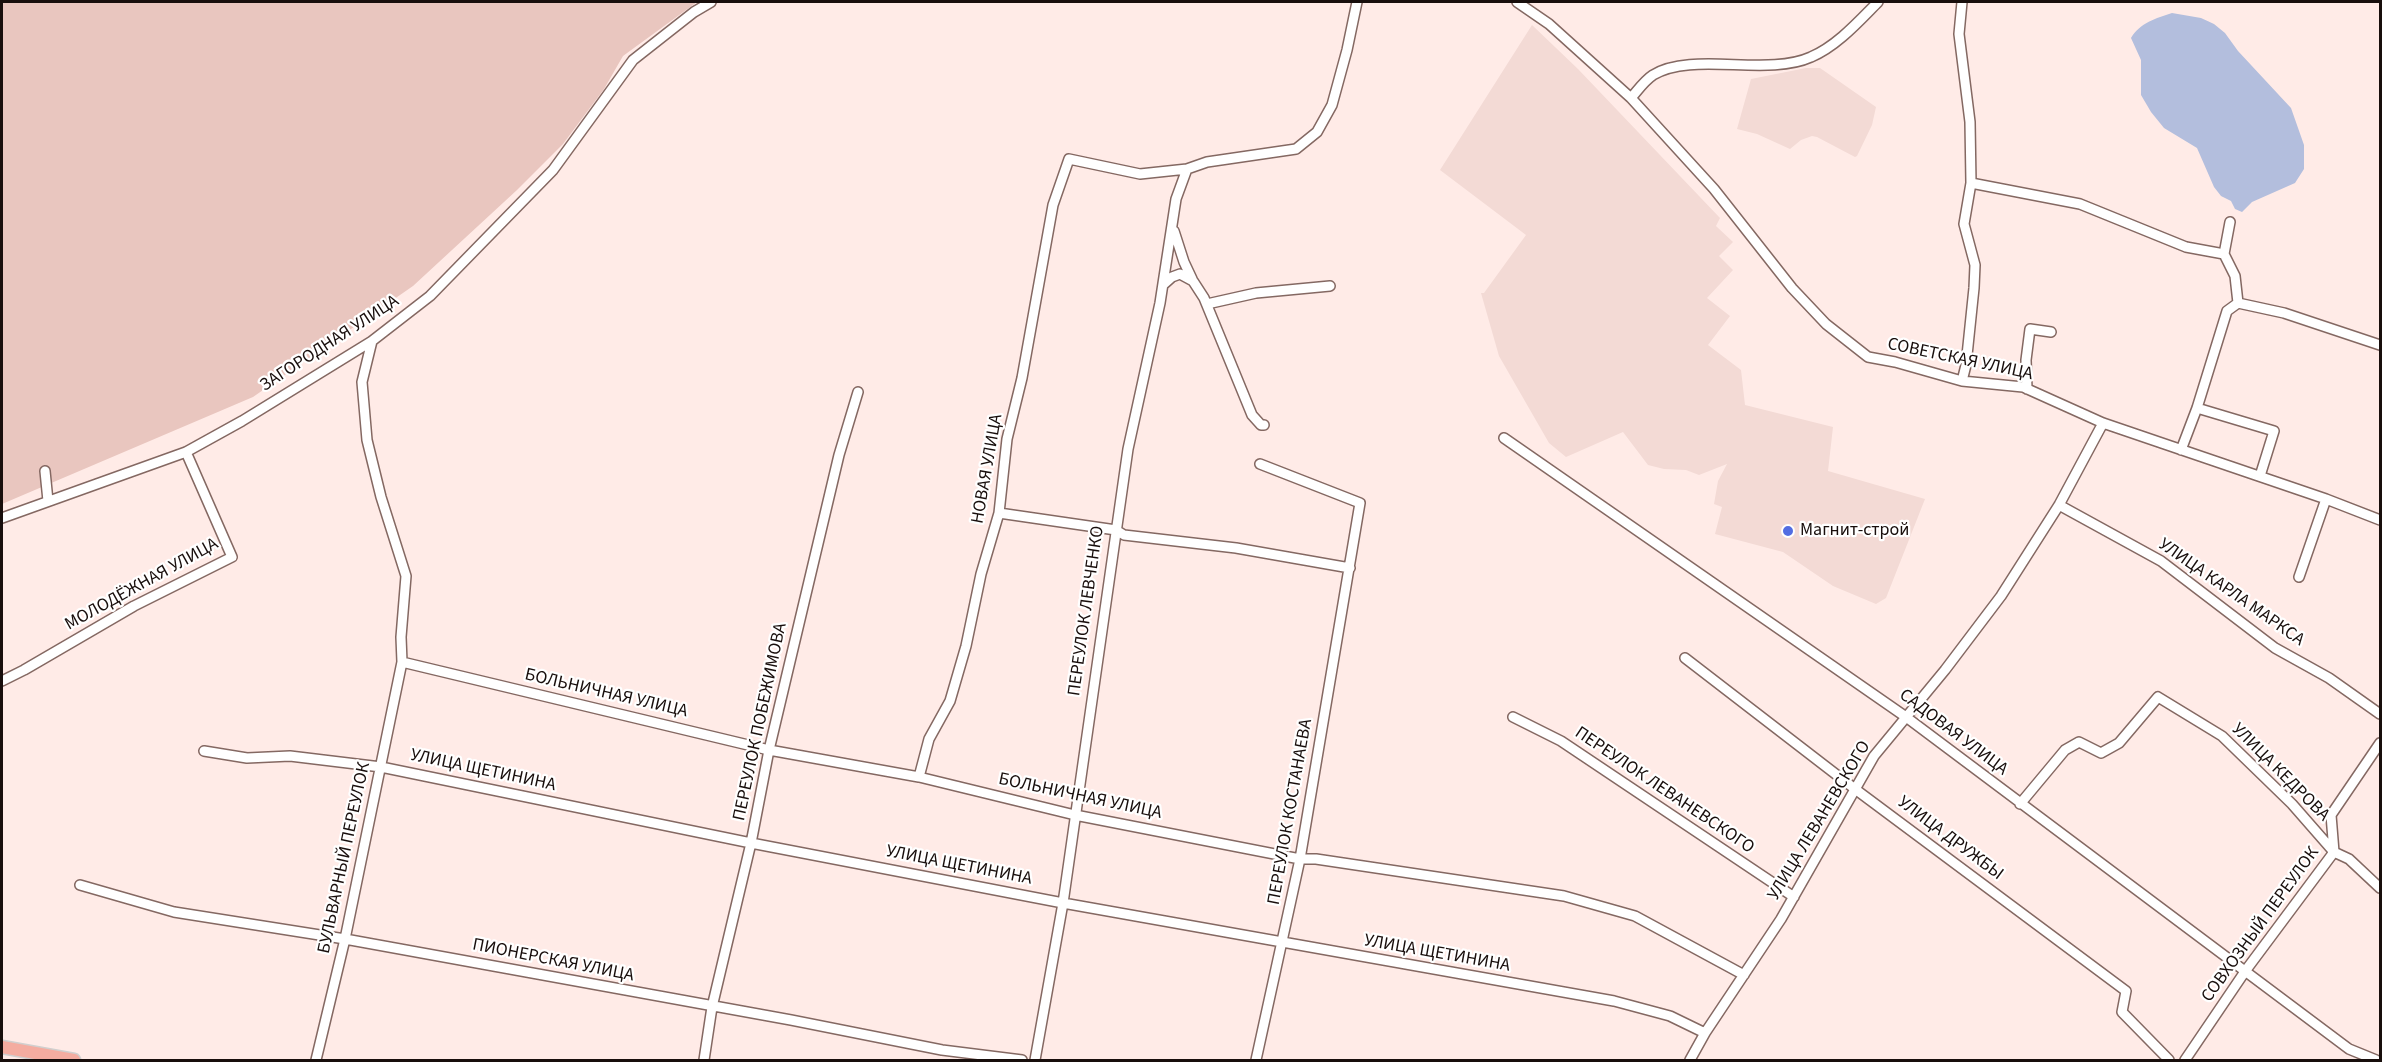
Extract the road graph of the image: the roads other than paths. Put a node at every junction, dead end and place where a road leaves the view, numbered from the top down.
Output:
1 (711, 2) edge
2 (1357, 2) edge
3 (1517, 2) edge
4 (1878, 2) edge
5 (1962, 2) edge
6 (1631, 98) junction
7 (1187, 170) junction
8 (1971, 183) junction
9 (2230, 222) dead end
10 (1173, 225) junction
11 (2224, 254) junction
12 (1193, 281) junction
13 (1163, 285) junction
14 (1330, 286) dead end
15 (2238, 303) junction
16 (1207, 304) junction
17 (2050, 332) dead end
18 (372, 341) junction
19 (2380, 345) edge
20 (1962, 381) junction
21 (2027, 389) junction
22 (858, 392) dead end
23 (2197, 408) junction
24 (2103, 423) junction
25 (1264, 425) dead end
26 (1504, 438) dead end
27 (2181, 450) junction
28 (186, 452) junction
29 (1260, 464) dead end
30 (45, 471) dead end
31 (2260, 476) junction
32 (2326, 499) junction
33 (48, 501) junction
34 (2058, 505) junction
35 (999, 513) junction
36 (2, 518) edge
37 (2380, 520) edge
38 (1116, 530) junction
39 (1350, 568) junction
40 (2299, 577) dead end
41 (1685, 658) dead end
42 (402, 662) junction
43 (2, 681) edge
44 (2380, 714) edge
45 (1513, 717) dead end
46 (1906, 717) junction
47 (2380, 743) edge
48 (769, 750) junction
49 (204, 752) dead end
50 (381, 768) junction
51 (919, 777) junction
52 (1855, 789) junction
53 (2020, 804) junction
54 (1075, 815) junction
55 (751, 843) junction
56 (2334, 852) junction
57 (1300, 859) junction
58 (80, 885) dead end
59 (2380, 888) edge
60 (1794, 897) junction
61 (1063, 903) junction
62 (345, 939) junction
63 (1283, 944) junction
64 (2246, 970) junction
65 (1744, 975) junction
66 (712, 1007) junction
67 (1705, 1033) junction
68 (2, 1047) edge
69 (74, 1060) edge
70 (316, 1060) edge
71 (704, 1060) edge
72 (1022, 1060) edge
73 (1035, 1060) edge
74 (1256, 1060) edge
75 (1690, 1060) edge
76 (2169, 1060) edge
77 (2185, 1060) edge
78 (2376, 1060) edge

1 - 18 street, ЗАГОРОДНАЯ УЛИЦА
2 - 7 street
3 - 6 street, СОВЕТСКАЯ УЛИЦА
4 - 6 street
5 - 8 street
6 - 20 street, СОВЕТСКАЯ УЛИЦА
7 - 10 street, ПЕРЕУЛОК ЛЕВЧЕНКО
7 - 35 street, НОВАЯ УЛИЦА
8 - 11 street
8 - 20 street
9 - 11 street
10 - 12 street
10 - 13 street, ПЕРЕУЛОК ЛЕВЧЕНКО
11 - 15 street
12 - 13 street
12 - 16 street
13 - 38 street, ПЕРЕУЛОК ЛЕВЧЕНКО
14 - 16 street
15 - 19 street
15 - 23 street
16 - 25 street
17 - 21 street
18 - 28 street, ЗАГОРОДНАЯ УЛИЦА
18 - 42 street, БУЛЬВАРНЫЙ ПЕРЕУЛОК
20 - 21 street, СОВЕТСКАЯ УЛИЦА
21 - 24 street, СОВЕТСКАЯ УЛИЦА
22 - 48 street, ПЕРЕУЛОК ПОБЕЖИМОВА
23 - 27 street
23 - 31 street
24 - 27 street, СОВЕТСКАЯ УЛИЦА
24 - 34 street, УЛИЦА ЛЕВАНЕВСКОГО
26 - 46 street, САДОВАЯ УЛИЦА
27 - 31 street, СОВЕТСКАЯ УЛИЦА
28 - 33 street, ЗАГОРОДНАЯ УЛИЦА
28 - 43 street, МОЛОДЁЖНАЯ УЛИЦА
29 - 39 street, ПЕРЕУЛОК КОСТАНАЕВА
30 - 33 street
31 - 32 street, СОВЕТСКАЯ УЛИЦА
32 - 37 street, СОВЕТСКАЯ УЛИЦА
32 - 40 street
33 - 36 street, ЗАГОРОДНАЯ УЛИЦА
34 - 44 street, УЛИЦА КАРЛА МАРКСА
34 - 46 street, УЛИЦА ЛЕВАНЕВСКОГО
35 - 38 street
35 - 51 street, НОВАЯ УЛИЦА
38 - 39 street
38 - 54 street, ПЕРЕУЛОК ЛЕВЧЕНКО
39 - 57 street, ПЕРЕУЛОК КОСТАНАЕВА
41 - 52 street, УЛИЦА ДРУЖБЫ
42 - 48 street, БОЛЬНИЧНАЯ УЛИЦА
42 - 50 street, БУЛЬВАРНЫЙ ПЕРЕУЛОК
45 - 60 street, ПЕРЕУЛОК ЛЕВАНЕВСКОГО
46 - 52 street, УЛИЦА ЛЕВАНЕВСКОГО
46 - 53 street, САДОВАЯ УЛИЦА
47 - 56 street, СОВХОЗНЫЙ ПЕРЕУЛОК
48 - 51 street, БОЛЬНИЧНАЯ УЛИЦА
48 - 55 street, ПЕРЕУЛОК ПОБЕЖИМОВА
49 - 50 street, УЛИЦА ЩЕТИНИНА
50 - 55 street, УЛИЦА ЩЕТИНИНА
50 - 62 street, БУЛЬВАРНЫЙ ПЕРЕУЛОК
51 - 54 street, БОЛЬНИЧНАЯ УЛИЦА
52 - 60 street, УЛИЦА ЛЕВАНЕВСКОГО
52 - 76 street, УЛИЦА ДРУЖБЫ
53 - 56 street, УЛИЦА КЕДРОВА
53 - 64 street, САДОВАЯ УЛИЦА
54 - 57 street, БОЛЬНИЧНАЯ УЛИЦА
54 - 61 street, ПЕРЕУЛОК ЛЕВЧЕНКО
55 - 61 street, УЛИЦА ЩЕТИНИНА
55 - 66 street, ПЕРЕУЛОК ПОБЕЖИМОВА
56 - 59 street, УЛИЦА КЕДРОВА
56 - 64 street, СОВХОЗНЫЙ ПЕРЕУЛОК
57 - 63 street, ПЕРЕУЛОК КОСТАНАЕВА
57 - 65 street, БОЛЬНИЧНАЯ УЛИЦА
58 - 62 street, ПИОНЕРСКАЯ УЛИЦА
60 - 65 street, УЛИЦА ЛЕВАНЕВСКОГО
61 - 63 street, УЛИЦА ЩЕТИНИНА
61 - 73 street, ПЕРЕУЛОК ЛЕВЧЕНКО
62 - 66 street, ПИОНЕРСКАЯ УЛИЦА
62 - 70 street, БУЛЬВАРНЫЙ ПЕРЕУЛОК
63 - 67 street, УЛИЦА ЩЕТИНИНА
63 - 74 street, ПЕРЕУЛОК КОСТАНАЕВА
64 - 77 street, СОВХОЗНЫЙ ПЕРЕУЛОК
64 - 78 street, САДОВАЯ УЛИЦА
65 - 67 street, УЛИЦА ЛЕВАНЕВСКОГО
66 - 71 street, ПЕРЕУЛОК ПОБЕЖИМОВА
66 - 72 street, ПИОНЕРСКАЯ УЛИЦА
67 - 75 street, УЛИЦА ЛЕВАНЕВСКОГО
68 - 69 main road

